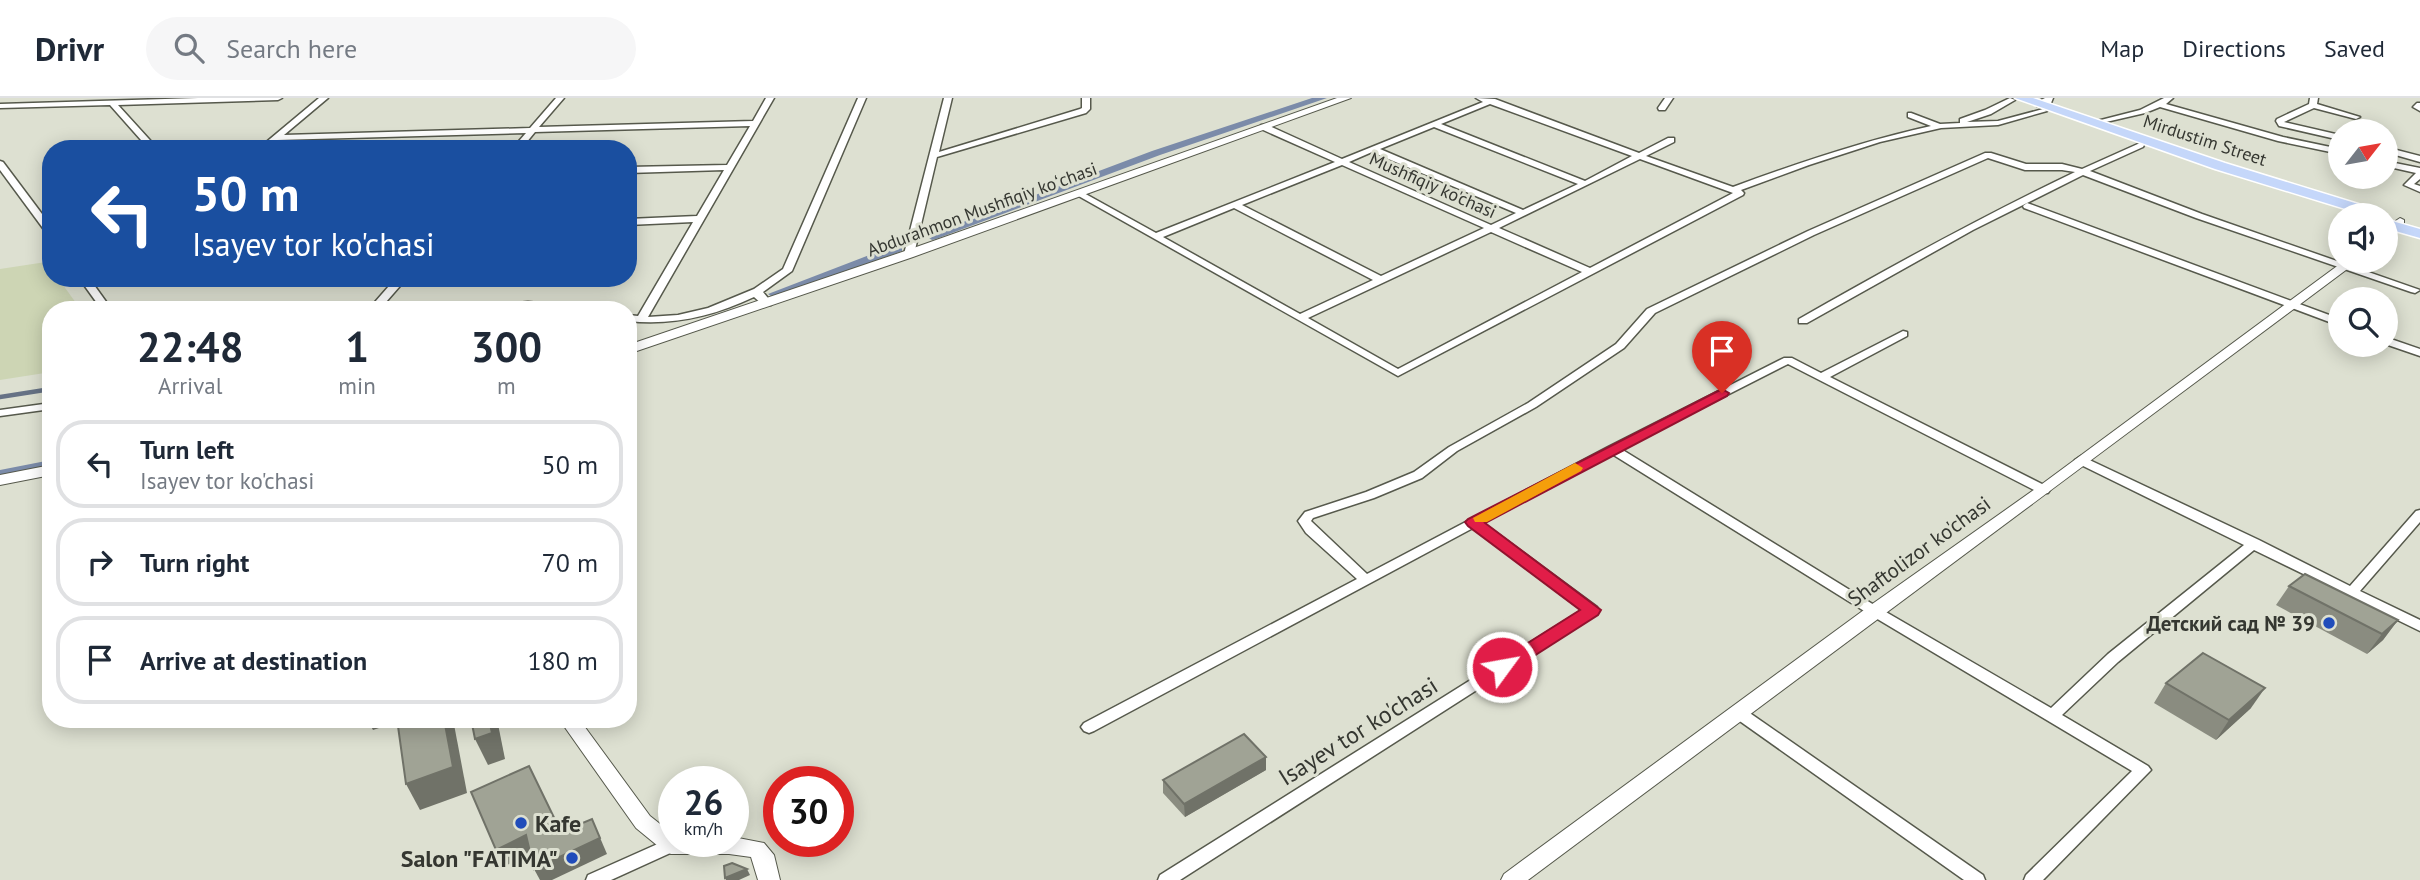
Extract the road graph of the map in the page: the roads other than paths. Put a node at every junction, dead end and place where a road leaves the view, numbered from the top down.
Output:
1 (278, 98) edge
2 (324, 98) edge
3 (560, 98) edge
4 (770, 98) edge
5 (862, 98) edge
6 (948, 98) edge
7 (1086, 98) edge
8 (1346, 98) edge
9 (1480, 98) edge
10 (1669, 98) edge
11 (2169, 98) edge
12 (2299, 98) edge
13 (1495, 100) edge
14 (2313, 101) edge
15 (2029, 102) edge
16 (112, 103) junction
17 (2161, 105) junction
18 (0, 106) edge
19 (1662, 108) dead end
20 (1911, 115) dead end
21 (2356, 117) dead end
22 (755, 123) junction
23 (2093, 123) junction
24 (1436, 125) junction
25 (1941, 126) junction
26 (1264, 127) junction
27 (533, 130) junction
28 (2328, 136) edge
29 (275, 138) junction
30 (146, 140) edge
31 (273, 140) edge
32 (524, 140) edge
33 (1671, 141) dead end
34 (2140, 145) junction
35 (2328, 149) edge
36 (1374, 150) junction
37 (2398, 153) edge
38 (933, 156) junction
39 (1639, 158) junction
40 (2420, 159) edge
41 (1343, 162) junction
42 (0, 164) edge
43 (2398, 166) edge
44 (731, 167) junction
45 (637, 170) edge
46 (2082, 171) junction
47 (2420, 172) edge
48 (1585, 184) junction
49 (2420, 189) edge
50 (1734, 190) junction
51 (1079, 194) junction
52 (2342, 203) edge
53 (1235, 205) junction
54 (2328, 205) edge
55 (2027, 206) dead end
56 (1524, 213) junction
57 (701, 219) junction
58 (42, 221) edge
59 (637, 222) edge
60 (2398, 226) edge
61 (2398, 227) edge
62 (1492, 228) junction
63 (2420, 228) edge
64 (2420, 234) edge
65 (1154, 237) junction
66 (909, 254) junction
67 (2328, 256) edge
68 (1590, 272) junction
69 (2335, 273) edge
70 (2373, 273) edge
71 (1381, 280) junction
72 (394, 287) edge
73 (2414, 290) dead end
74 (758, 291) junction
75 (381, 301) edge
76 (767, 303) junction
77 (2292, 305) junction
78 (1300, 318) junction
79 (2328, 318) edge
80 (637, 319) edge
81 (641, 320) junction
82 (1804, 320) dead end
83 (1903, 334) dead end
84 (2398, 345) edge
85 (637, 347) edge
86 (2420, 353) edge
87 (1821, 377) junction
88 (42, 407) edge
89 (0, 414) edge
90 (1612, 449) junction
91 (2081, 460) junction
92 (42, 472) edge
93 (0, 480) edge
94 (2044, 490) junction
95 (2420, 514) edge
96 (1473, 522) junction
97 (2254, 543) junction
98 (1366, 580) junction
99 (2352, 592) junction
100 (1874, 611) junction
101 (2420, 626) edge
102 (1739, 713) junction
103 (2051, 717) junction
104 (1089, 727) dead end
105 (575, 728) edge
106 (658, 834) edge
107 (749, 848) edge
108 (658, 851) edge
109 (594, 880) edge
110 (769, 880) edge
111 (1166, 880) edge
112 (1512, 880) edge
113 (1977, 880) edge
114 (2032, 880) edge

1 - 16 street
2 - 29 street
3 - 27 street
4 - 22 street
5 - 74 street
6 - 38 street
7 - 38 street
8 - 26 street, Abdurahmon Mushfiqiy koʻchasi
9 - 13 street
10 - 19 street
11 - 17 street
12 - 14 street
13 - 24 street
13 - 39 street
14 - 21 street
14 - 28 street
15 - 23 main road, Mirdustim Street
15 - 25 street
15 - 25 street
15 - 34 main road, Mirdustim Street
16 - 18 street
16 - 30 street
17 - 23 street
17 - 35 street
20 - 25 street
22 - 27 street
22 - 44 street
23 - 52 main road, Mirdustim Street
24 - 36 street
24 - 48 street
25 - 50 street
26 - 41 street, Mushfiqiy ko'chasi
26 - 51 street, Abdurahmon Mushfiqiy koʻchasi
27 - 29 street
27 - 32 street
29 - 31 street
33 - 39 street
34 - 46 street
34 - 54 main road, Mirdustim Street
36 - 41 street
36 - 56 street
37 - 40 street
38 - 66 street
39 - 48 street
39 - 50 street
41 - 53 street
41 - 62 street, Mushfiqiy ko'chasi
42 - 58 street
43 - 47 street
44 - 45 street
44 - 57 street
46 - 67 street
46 - 82 street
46 - 98 street
47 - 49 street
48 - 56 street
50 - 68 street
51 - 65 street
51 - 66 street, Abdurahmon Mushfiqiy koʻchasi
53 - 65 street
53 - 71 street
55 - 77 street
56 - 62 street
57 - 59 street
57 - 81 street
60 - 63 main road
61 - 64 main road
62 - 68 street, Mushfiqiy ko'chasi
62 - 71 street
65 - 78 street
66 - 76 street, Abdurahmon Mushfiqiy koʻchasi
68 - 78 street
69 - 77 street, Shaftolizor ko'chasi
70 - 73 street
71 - 78 street
72 - 75 street
74 - 76 street
74 - 81 street
76 - 85 street, Abdurahmon Mushfiqiy koʻchasi
77 - 79 street
77 - 91 street, Shaftolizor ko'chasi
80 - 81 street
83 - 87 street
84 - 86 street
87 - 90 street
87 - 94 street
88 - 89 street
90 - 96 street
90 - 100 street
91 - 94 street, Shaftolizor ko'chasi
91 - 97 street
92 - 93 street
94 - 100 street, Shaftolizor ko'chasi
95 - 99 street
96 - 98 street
96 - 111 street, Isayev tor ko'chasi
97 - 99 street
97 - 103 street
98 - 104 street
99 - 101 street
100 - 102 street, Shaftolizor ko'chasi
100 - 103 street
102 - 112 street, Shaftolizor ko'chasi
102 - 113 street
103 - 114 street
105 - 106 street
107 - 110 street
108 - 109 street

